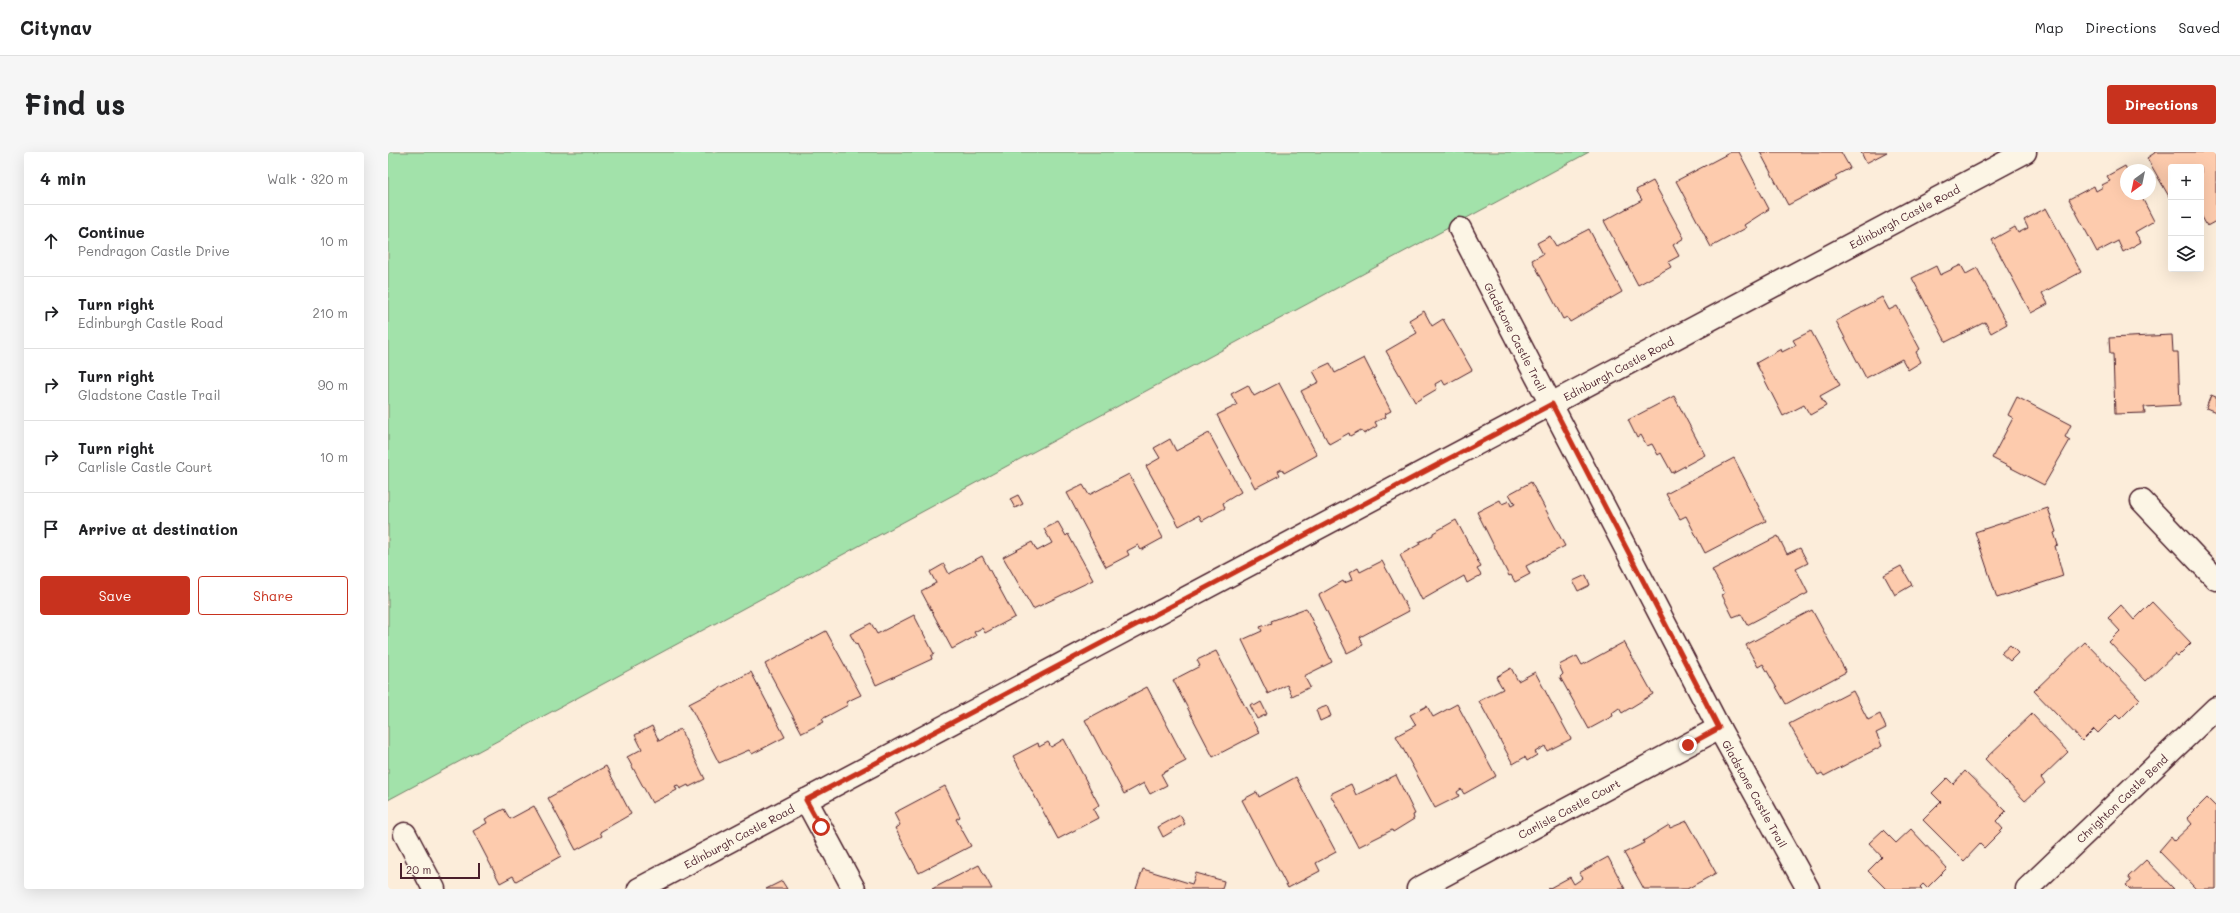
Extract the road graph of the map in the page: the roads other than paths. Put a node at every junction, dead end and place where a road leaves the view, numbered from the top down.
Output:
1 (2025, 152) edge
2 (1460, 229) dead end
3 (1552, 404) junction
4 (2142, 501) dead end
5 (2216, 579) edge
6 (2216, 708) edge
7 (1719, 728) junction
8 (806, 800) junction
9 (405, 834) dead end
10 (434, 889) edge
11 (639, 889) edge
12 (854, 889) edge
13 (1418, 889) edge
14 (1808, 889) edge
15 (2026, 889) edge

1 - 3 street, Edinburgh Castle Road
2 - 3 street, Gladstone Castle Trail
3 - 7 street, Gladstone Castle Trail
3 - 8 street, Edinburgh Castle Road
4 - 5 street
6 - 15 street, Chrighton Castle Bend
7 - 13 street, Carlisle Castle Court
7 - 14 street, Gladstone Castle Trail
8 - 11 street, Edinburgh Castle Road
8 - 12 street
9 - 10 street

